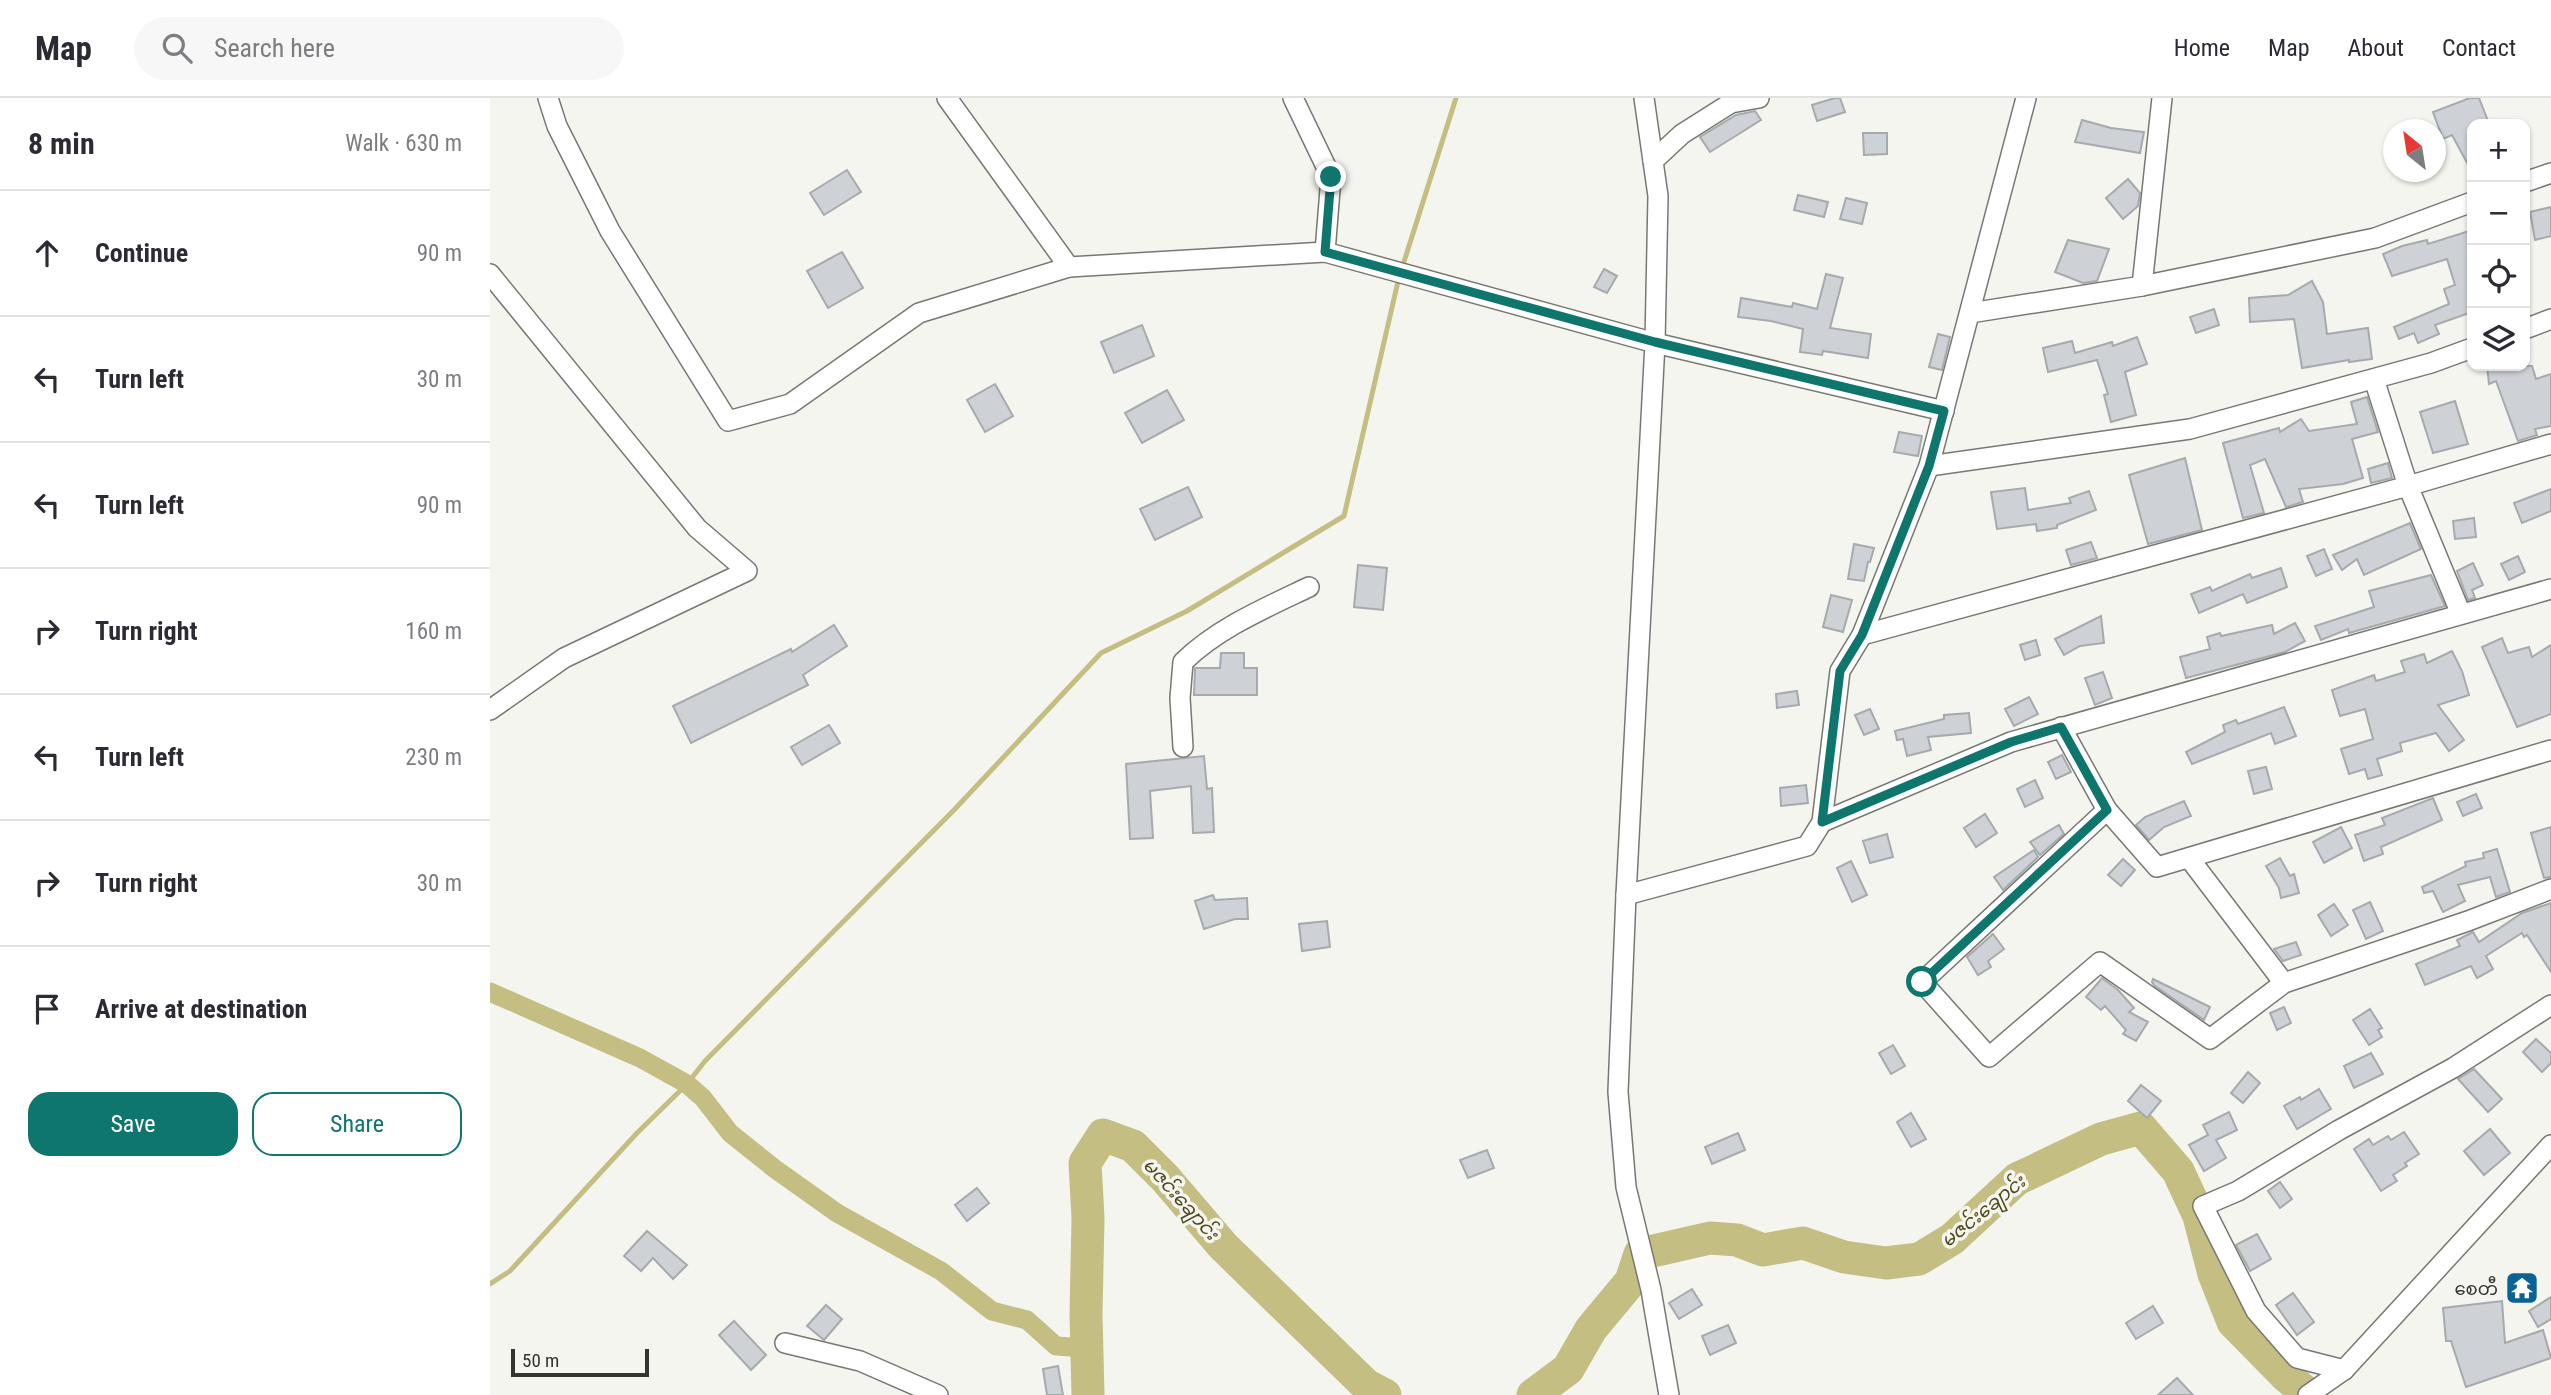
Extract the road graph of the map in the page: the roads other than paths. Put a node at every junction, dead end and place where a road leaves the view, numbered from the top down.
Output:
1 (548, 98) edge
2 (947, 98) edge
3 (1293, 98) edge
4 (1644, 98) edge
5 (1759, 98) edge
6 (2026, 98) edge
7 (2162, 98) edge
8 (1653, 160) junction
9 (2551, 173) edge
10 (2530, 180) edge
11 (2467, 204) edge
12 (1325, 252) junction
13 (1069, 267) junction
14 (490, 274) edge
15 (2142, 286) junction
16 (1970, 313) junction
17 (2551, 320) edge
18 (2530, 327) edge
19 (1655, 342) junction
20 (2467, 350) edge
21 (2374, 379) junction
22 (1944, 411) junction
23 (2551, 444) edge
24 (1929, 466) junction
25 (2408, 486) junction
26 (1309, 587) dead end
27 (2551, 589) edge
28 (2461, 614) junction
29 (1862, 635) junction
30 (490, 710) edge
31 (2061, 727) junction
32 (1183, 747) dead end
33 (2551, 750) edge
34 (2107, 810) junction
35 (1822, 822) junction
36 (2189, 858) junction
37 (2551, 889) edge
38 (1626, 895) junction
39 (2284, 983) junction
40 (2551, 1005) edge
41 (2551, 1145) edge
42 (785, 1343) dead end
43 (2344, 1370) junction
44 (937, 1395) edge
45 (1669, 1395) edge
46 (2308, 1395) edge

1 - 13 street
2 - 13 street
3 - 12 street
4 - 8 street
5 - 8 street
6 - 16 street
7 - 15 street
8 - 19 street
9 - 10 street
11 - 15 street
12 - 13 street
12 - 19 street
14 - 30 street
15 - 16 street
16 - 22 street
17 - 18 street
19 - 22 street
19 - 38 street
20 - 21 street
21 - 24 street
21 - 25 street
22 - 24 street
23 - 25 street
24 - 29 street
25 - 28 street
25 - 29 street
26 - 32 street
27 - 28 street
28 - 31 street
29 - 35 street
31 - 34 street
31 - 35 street
33 - 36 street
34 - 36 street
34 - 39 street
35 - 38 street
36 - 39 street
37 - 39 street
38 - 45 street
40 - 43 street
41 - 43 street
42 - 44 street
43 - 46 street

